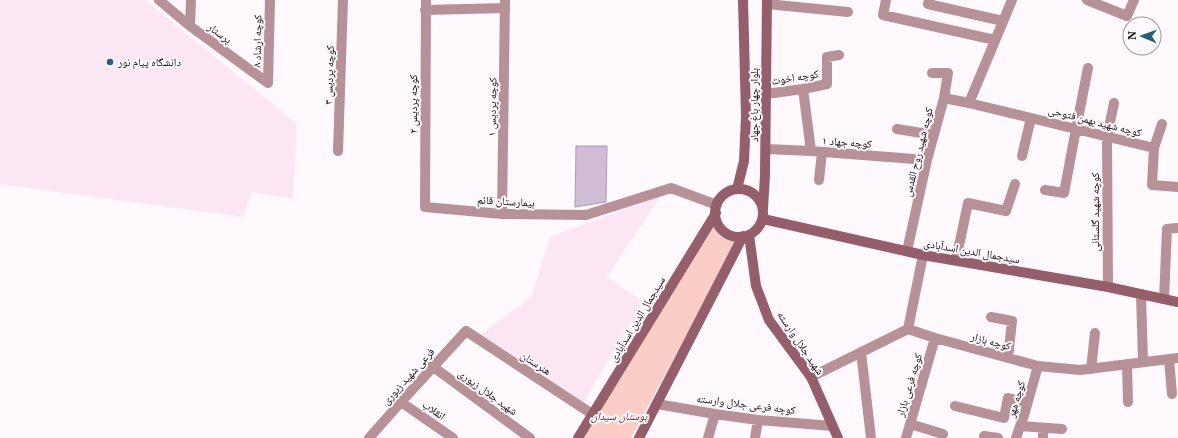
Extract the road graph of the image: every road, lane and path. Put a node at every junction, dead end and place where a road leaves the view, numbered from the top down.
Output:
1 (159, 0) edge
2 (191, 0) edge
3 (270, 0) edge
4 (343, 0) edge
5 (743, 0) edge
6 (886, 0) edge
7 (929, 0) edge
8 (1012, 0) edge
9 (1087, 0) edge
10 (1134, 0) edge
11 (767, 2) edge
12 (505, 4) edge
13 (426, 5) edge
14 (848, 12) dead end
15 (1003, 21) junction
16 (190, 26) junction
17 (995, 40) junction
18 (839, 55) dead end
19 (1088, 68) dead end
20 (932, 73) dead end
21 (268, 83) joint
22 (802, 89) junction
23 (766, 94) junction
24 (944, 98) junction
25 (969, 103) junction
26 (1114, 103) dead end
27 (1031, 118) junction
28 (1162, 124) dead end
29 (897, 129) dead end
30 (1076, 129) junction
31 (934, 135) junction
32 (1107, 137) junction
33 (766, 148) junction
34 (1154, 148) junction
35 (338, 151) dead end
36 (810, 151) junction
37 (822, 152) junction
38 (1022, 156) dead end
39 (927, 160) junction
40 (819, 180) dead end
41 (1015, 184) dead end
42 (1178, 187) edge
43 (736, 189) junction
44 (1045, 190) dead end
45 (425, 207) joint
46 (716, 209) junction
47 (502, 214) junction
48 (763, 214) junction
49 (1177, 228) edge
50 (746, 235) junction
51 (908, 251) junction
52 (922, 255) junction
53 (956, 260) junction
54 (1108, 287) junction
55 (1141, 294) junction
56 (1164, 300) junction
57 (1178, 302) edge
58 (990, 317) dead end
59 (908, 329) junction
60 (466, 331) joint
61 (1095, 333) dead end
62 (936, 338) junction
63 (861, 352) junction
64 (1008, 358) junction
65 (1174, 358) edge
66 (1143, 362) junction
67 (1127, 364) junction
68 (432, 366) junction
69 (1038, 366) junction
70 (1091, 369) junction
71 (811, 377) junction
72 (1172, 394) dead end
73 (401, 402) junction
74 (1128, 402) dead end
75 (1028, 403) junction
76 (658, 404) junction
77 (955, 406) dead end
78 (592, 414) junction
79 (715, 414) junction
80 (758, 420) junction
81 (910, 424) junction
82 (832, 426) junction
83 (1020, 426) junction
84 (1062, 429) dead end
85 (1043, 433) edge
86 (943, 434) dead end
87 (984, 436) dead end
88 (369, 438) edge
89 (453, 438) edge
90 (530, 438) edge
91 (578, 438) edge
92 (639, 438) edge
93 (708, 438) edge
94 (755, 438) edge
95 (838, 438) edge
96 (871, 438) edge
97 (906, 438) edge
98 (998, 438) edge
99 (1016, 438) edge

1 - 16 street, پرستار
2 - 16 street
3 - 21 street, کوچه ارشاد ۸
4 - 35 street, کوچه پردیس ۳
5 - 43 main road, بلوار چهار باغ جهاد
6 - 17 street
7 - 15 street
8 - 15 street
9 - 10 street
11 - 14 street
11 - 23 main road, بلوار چهار باغ جهاد
12 - 13 street
12 - 47 street, کوچه پردیس ۱
13 - 45 street, کوچه پردیس ۲
15 - 17 street
16 - 21 street, پرستار
17 - 25 street
18 - 22 street, کوچه اخوت
19 - 30 street
20 - 24 street
22 - 23 street, کوچه اخوت
22 - 36 street
23 - 33 main road, بلوار چهار باغ جهاد
24 - 25 street, کوچه شهید روح القدس
24 - 31 street, کوچه شهید روح القدس
25 - 27 street, کوچه شهید بهمن فتوحی
26 - 32 street, کوچه شهید گلستانی
27 - 30 street, کوچه شهید بهمن فتوحی
27 - 38 street
28 - 34 street
29 - 31 street
30 - 32 street, کوچه شهید بهمن فتوحی
30 - 44 street
31 - 39 street, کوچه شهید روح القدس
32 - 34 street, کوچه شهید بهمن فتوحی
32 - 54 street, کوچه شهید گلستانی
33 - 36 street, کوچه جهاد ۱
33 - 48 main road, بلوار چهار باغ جهاد
34 - 42 street
36 - 37 street, کوچه جهاد ۱
37 - 39 street, کوچه جهاد ۱
37 - 40 street
39 - 51 street, کوچه شهید روح القدس
41 - 53 street
43 - 46 main road
43 - 48 main road
45 - 47 street, بیمارستان قائم
46 - 47 street, بیمارستان قائم
46 - 50 main road
46 - 78 main road, سیدجمال الدین اسدآبادی
48 - 50 main road
48 - 51 main road, سیدجمال الدین اسدآبادی
49 - 56 street
50 - 71 main road, شهید جلال وارسته
50 - 76 main road
51 - 52 main road, سیدجمال الدین اسدآبادی
52 - 53 main road, سیدجمال الدین اسدآبادی
52 - 59 street
53 - 54 main road, سیدجمال الدین اسدآبادی
54 - 55 main road, سیدجمال الدین اسدآبادی
55 - 56 main road, سیدجمال الدین اسدآبادی
55 - 66 street
56 - 57 main road, سیدجمال الدین اسدآبادی
58 - 64 street
59 - 62 street, کوچه بازار
59 - 63 street
60 - 68 street, فرعی شهید زیوری
60 - 78 street, هنرستان
61 - 70 street
62 - 64 street, کوچه بازار
62 - 81 street, کوچه فرعی بازار
63 - 71 street
63 - 96 street
64 - 69 street, کوچه بازار
65 - 66 street, کوچه بازار
65 - 72 street
66 - 67 street, کوچه بازار
67 - 70 street, کوچه بازار
67 - 74 street
68 - 73 street, فرعی شهید زیوری
68 - 90 street, شهید جلال زیوری
69 - 70 street, کوچه بازار
69 - 75 street, کوچه مهر
71 - 82 main road, شهید جلال وارسته
73 - 88 street, فرعی شهید زیوری
73 - 89 street, انقلاب
75 - 77 street
75 - 83 street, کوچه مهر
76 - 79 street, کوچه فرعی جلال وارسته
76 - 92 main road
78 - 91 main road, سیدجمال الدین اسدآبادی
79 - 80 street, کوچه فرعی جلال وارسته
79 - 93 street
80 - 82 street, کوچه فرعی جلال وارسته
80 - 94 street
81 - 86 street
81 - 97 street, کوچه فرعی بازار
82 - 95 main road, شهید جلال وارسته
83 - 85 street
83 - 99 street, کوچه مهر
84 - 85 street
87 - 98 street

